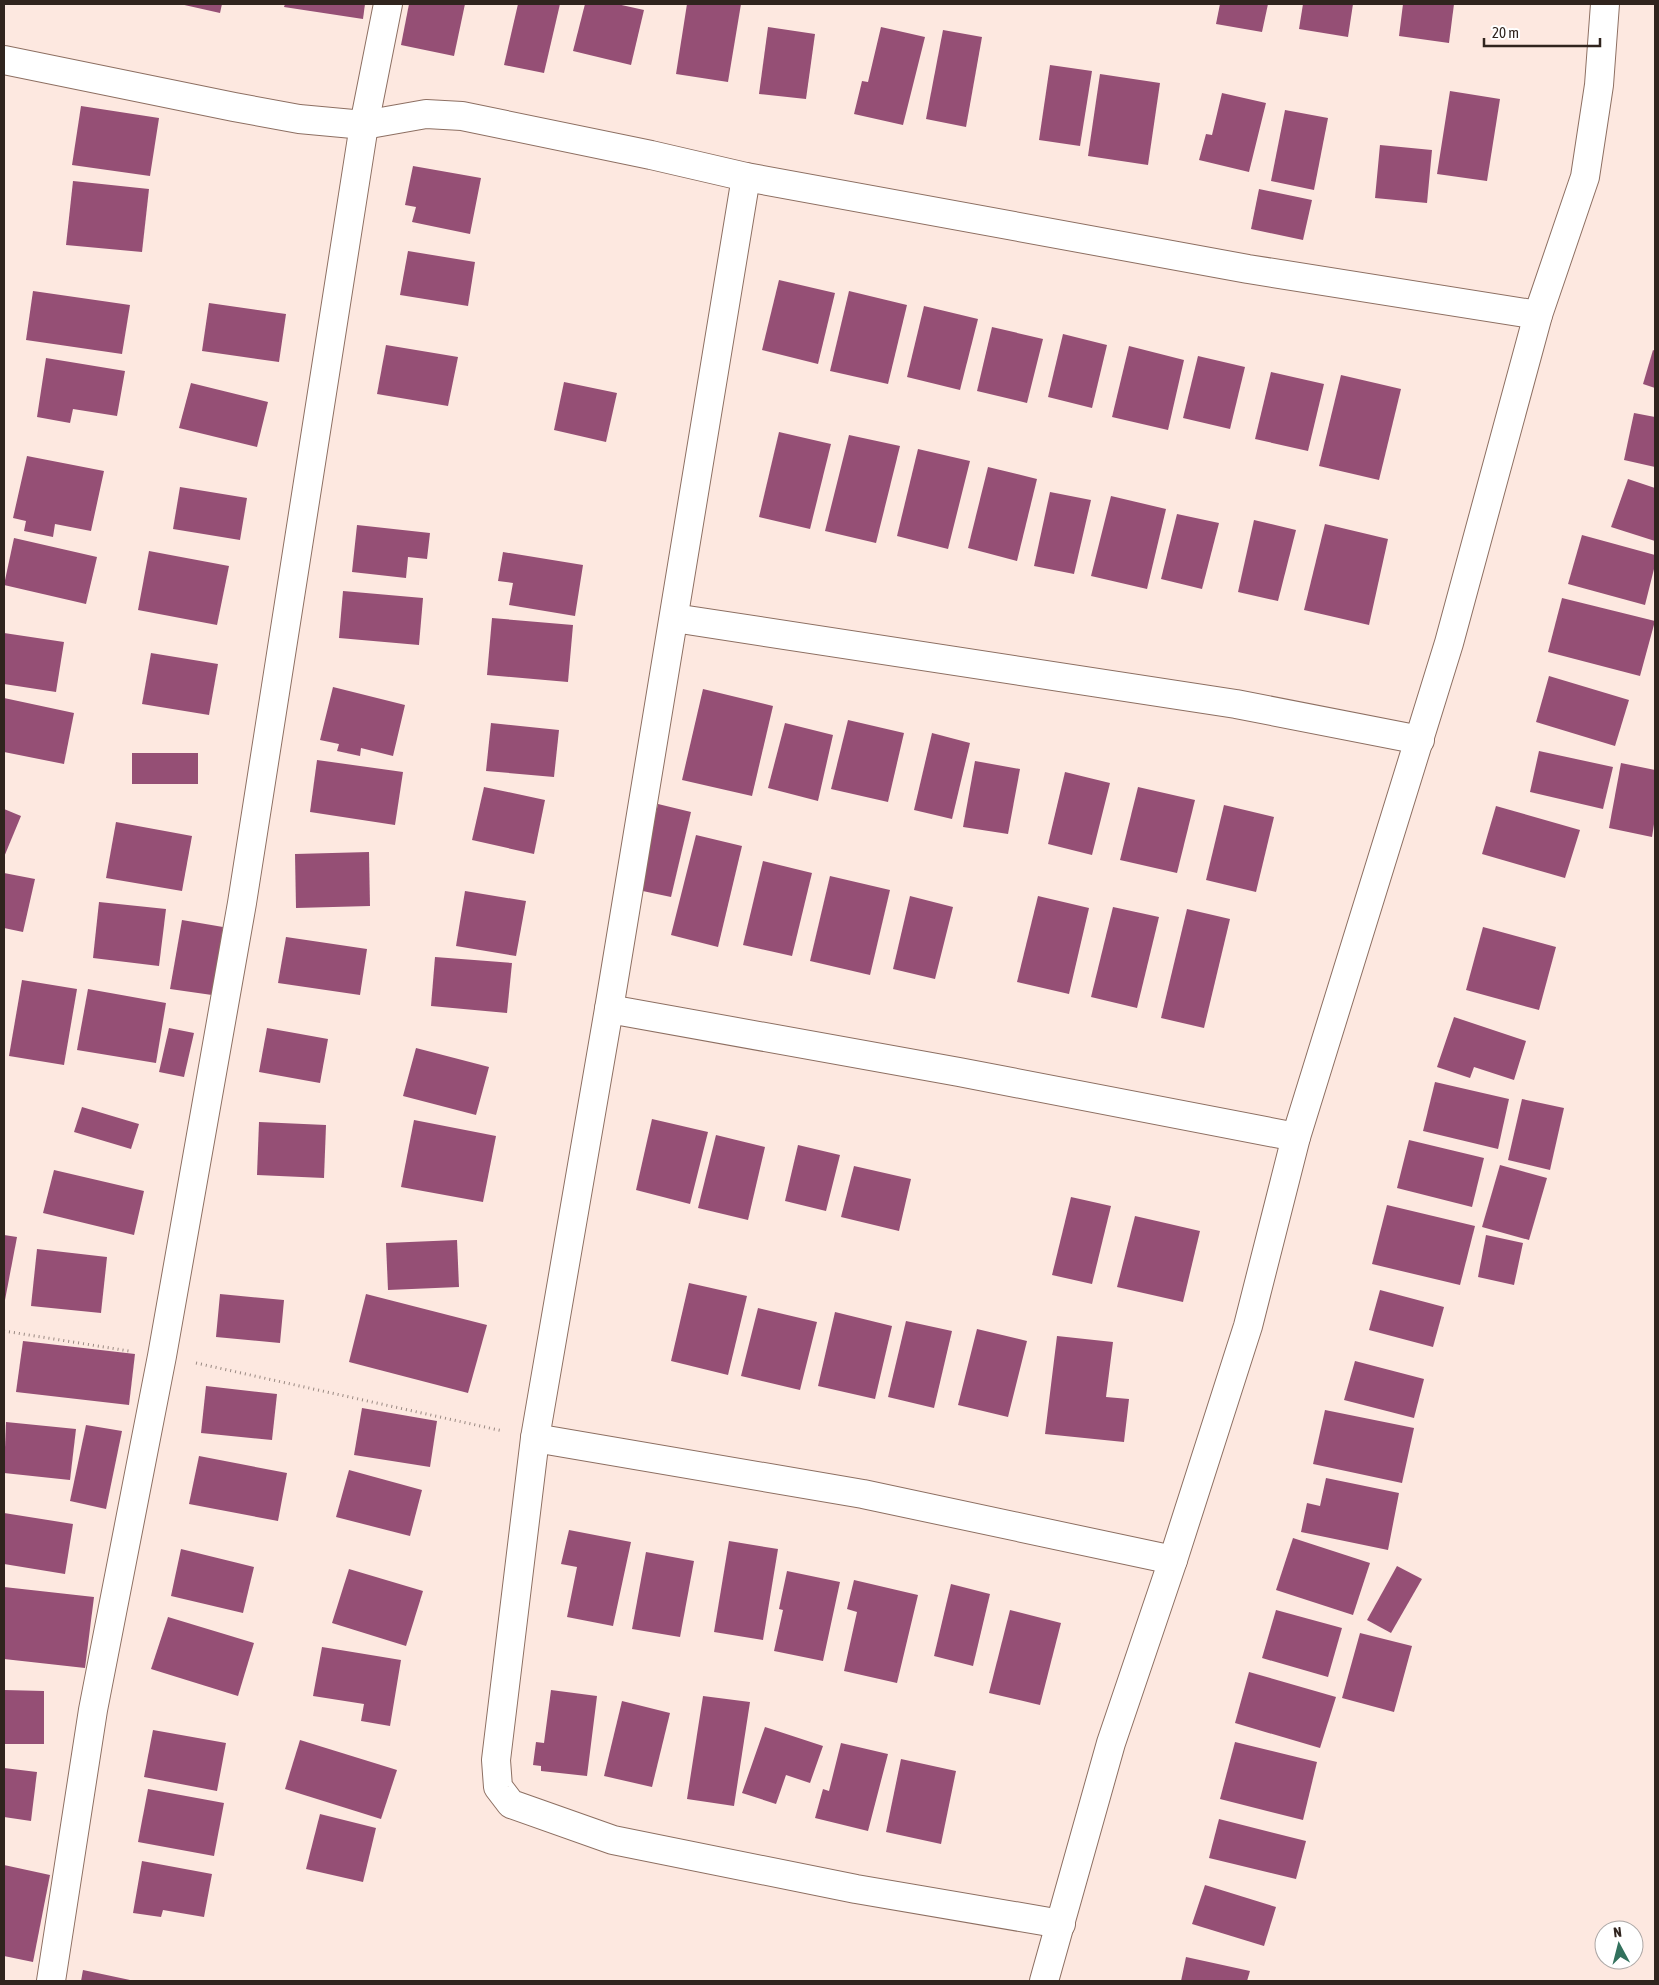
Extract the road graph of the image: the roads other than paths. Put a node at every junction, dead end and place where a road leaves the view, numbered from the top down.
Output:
1 (388, 4) edge
2 (1605, 4) edge
3 (4, 63) edge
4 (364, 124) junction
5 (746, 177) junction
6 (1538, 315) junction
7 (674, 618) junction
8 (1420, 740) junction
9 (609, 1009) junction
10 (1296, 1137) junction
11 (535, 1438) junction
12 (1173, 1560) junction
13 (1061, 1924) junction
14 (51, 1981) edge
15 (1044, 1981) edge

1 - 4 street
2 - 6 street
3 - 4 street
4 - 5 street
4 - 14 street
5 - 6 street
5 - 7 street
6 - 8 street
7 - 8 street
7 - 9 street
8 - 10 street
9 - 10 street
9 - 11 street
10 - 12 street
11 - 12 street
11 - 13 street
12 - 13 street
13 - 15 street

